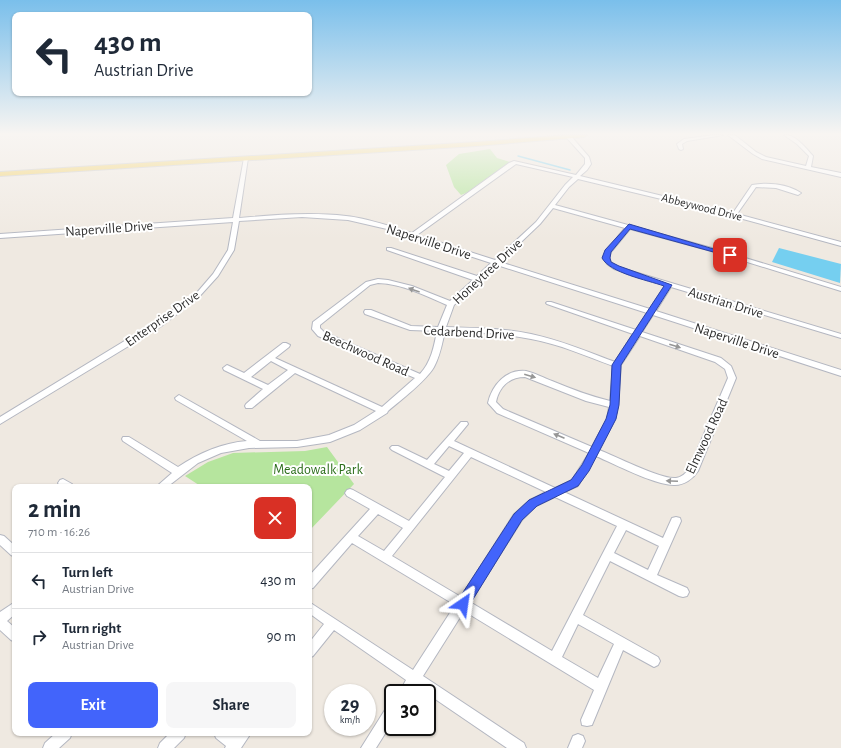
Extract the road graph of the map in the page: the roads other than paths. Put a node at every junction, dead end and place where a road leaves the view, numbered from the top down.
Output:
1 (16, 170) edge
2 (49, 170) edge
3 (244, 170) edge
4 (503, 170) edge
5 (549, 170) edge
6 (584, 170) edge
7 (817, 170) edge
8 (0, 171) edge
9 (0, 174) edge
10 (841, 175) edge
11 (579, 177) junction
12 (798, 193) dead end
13 (552, 206) junction
14 (734, 215) junction
15 (235, 219) junction
16 (629, 226) junction
17 (413, 235) junction
18 (0, 236) edge
19 (841, 244) edge
20 (389, 249) dead end
21 (497, 262) junction
22 (478, 280) junction
23 (669, 285) junction
24 (841, 289) edge
25 (451, 304) junction
26 (549, 304) dead end
27 (368, 312) dead end
28 (652, 312) junction
29 (440, 329) junction
30 (638, 333) junction
31 (841, 336) edge
32 (286, 345) dead end
33 (270, 358) junction
34 (617, 365) junction
35 (227, 368) dead end
36 (294, 369) junction
37 (841, 373) edge
38 (245, 377) junction
39 (420, 377) junction
40 (269, 389) junction
41 (179, 398) dead end
42 (614, 405) junction
43 (249, 406) dead end
44 (384, 411) junction
45 (0, 421) edge
46 (464, 424) dead end
47 (126, 439) dead end
48 (448, 442) junction
49 (258, 443) junction
50 (395, 448) dead end
51 (595, 451) junction
52 (470, 452) junction
53 (428, 465) junction
54 (178, 472) junction
55 (451, 476) junction
56 (164, 484) edge
57 (350, 492) dead end
58 (554, 492) junction
59 (376, 508) junction
60 (676, 521) dead end
61 (623, 525) junction
62 (410, 527) junction
63 (351, 537) junction
64 (0, 539) edge
65 (665, 544) junction
66 (12, 549) edge
67 (608, 555) junction
68 (385, 557) junction
69 (651, 576) junction
70 (312, 581) edge
71 (683, 592) dead end
72 (463, 604) junction
73 (312, 609) edge
74 (12, 610) edge
75 (576, 617) junction
76 (0, 621) edge
77 (332, 623) junction
78 (12, 633) edge
79 (621, 642) junction
80 (312, 648) edge
81 (554, 659) junction
82 (654, 661) dead end
83 (415, 677) junction
84 (411, 684) edge
85 (601, 687) junction
86 (587, 720) dead end
87 (384, 724) edge
88 (62, 736) edge
89 (176, 736) edge
90 (224, 736) edge
91 (241, 736) edge
92 (233, 746) edge
93 (512, 746) edge
94 (50, 748) edge
95 (165, 748) edge
96 (368, 748) edge

1 - 8 main road
2 - 9 main road
3 - 15 street, Enterprise Drive
4 - 17 street, Abbeywood Drive
5 - 11 street, Abbeywood Drive
6 - 11 street, Honeytree Drive
7 - 10 street
11 - 13 street, Honeytree Drive
11 - 14 street, Abbeywood Drive
12 - 14 street
13 - 16 street
13 - 21 street, Honeytree Drive
14 - 19 street, Abbeywood Drive
15 - 17 street, Naperville Drive
15 - 18 street, Naperville Drive
15 - 45 street, Enterprise Drive
16 - 23 street, Austrian Drive
16 - 24 street
17 - 21 street, Naperville Drive
20 - 22 street
21 - 22 street, Honeytree Drive
21 - 28 street, Naperville Drive
22 - 25 street, Honeytree Drive
23 - 28 street
23 - 31 street, Austrian Drive
25 - 29 street, Honeytree Drive
25 -> 39 street, Beechwood Road
26 - 30 street
27 - 29 street, Cedarbend Drive
28 - 30 street
28 - 37 street, Naperville Drive
29 - 34 street, Cedarbend Drive
29 - 39 street, Honeytree Drive
30 - 34 street
30 -> 51 street, Elmwood Road
32 - 33 street
33 - 36 street
33 - 38 street
34 - 42 street
35 - 38 street
36 - 40 street
36 - 44 street
38 - 40 street
39 - 44 street, Honeytree Drive
40 - 43 street
41 - 49 street
42 - 51 street
51 -> 42 street
44 - 49 street, Honeytree Drive
46 - 48 street
47 - 54 street
48 - 52 street
48 - 53 street
49 - 54 street, Honeytree Drive
50 - 53 street
51 - 58 street
52 - 55 street
52 - 58 street
53 - 55 street
54 - 56 street, Honeytree Drive
55 - 62 street
57 - 59 street
58 - 61 street
58 - 72 street
59 - 62 street
59 - 63 street
60 - 65 street
61 - 65 street
61 - 67 street
62 - 68 street
63 - 68 street
63 - 70 street
64 - 66 street
65 - 69 street
67 - 69 street
67 - 75 street
68 - 72 street
69 - 71 street
72 - 81 street
72 - 83 street
73 - 77 street
74 - 76 street
75 - 79 street
75 - 81 street
76 - 78 street
77 - 80 street
77 - 83 street
79 - 82 street
79 - 85 street
81 - 85 street
83 - 84 street
83 - 93 street
85 - 86 street
87 - 96 street
88 - 94 street
89 - 95 street
90 - 92 street
91 - 92 street

